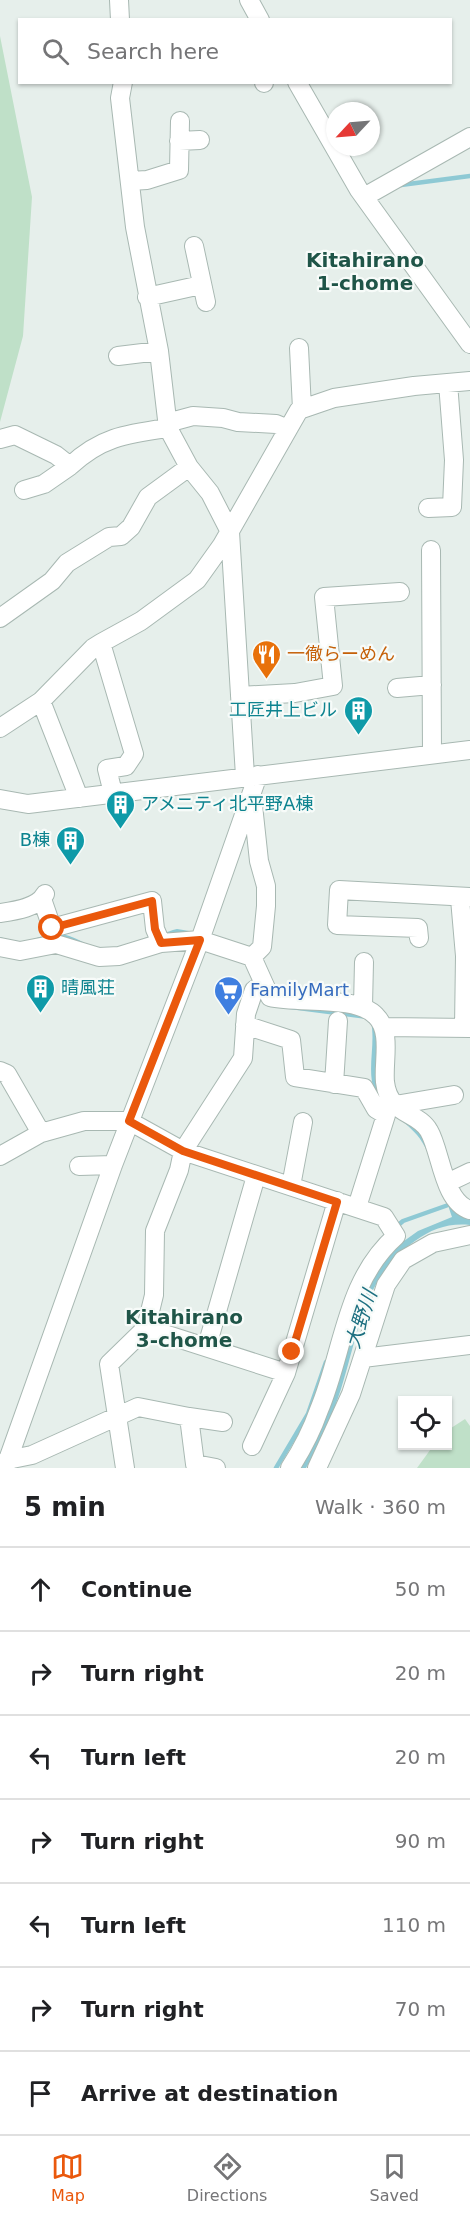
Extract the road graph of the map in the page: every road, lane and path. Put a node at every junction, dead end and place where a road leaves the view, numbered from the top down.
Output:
1 (119, 0) edge
2 (249, 0) edge
3 (120, 18) edge
4 (259, 18) edge
5 (123, 84) edge
6 (298, 84) edge
7 (180, 121) dead end
8 (470, 137) edge
9 (200, 140) dead end
10 (179, 141) junction
11 (130, 181) junction
12 (364, 197) junction
13 (194, 246) dead end
14 (147, 297) junction
15 (461, 319) edge
16 (470, 344) edge
17 (299, 348) dead end
18 (159, 351) junction
19 (118, 356) dead end
20 (470, 381) edge
21 (448, 383) junction
22 (302, 409) junction
23 (167, 425) junction
24 (288, 429) junction
25 (0, 438) edge
26 (70, 466) junction
27 (189, 467) junction
28 (24, 490) dead end
29 (428, 508) dead end
30 (230, 532) junction
31 (431, 550) dead end
32 (400, 592) dead end
33 (0, 618) edge
34 (101, 643) junction
35 (432, 686) junction
36 (397, 688) dead end
37 (240, 696) junction
38 (41, 701) junction
39 (0, 728) edge
40 (470, 750) edge
41 (432, 754) junction
42 (251, 776) junction
43 (113, 793) junction
44 (252, 795) junction
45 (79, 798) junction
46 (0, 799) edge
47 (465, 898) edge
48 (0, 913) edge
49 (201, 934) junction
50 (158, 936) junction
51 (419, 938) dead end
52 (0, 947) edge
53 (257, 952) junction
54 (364, 962) dead end
55 (273, 994) junction
56 (363, 1006) junction
57 (338, 1021) dead end
58 (245, 1025) junction
59 (384, 1027) junction
60 (467, 1028) edge
61 (0, 1071) edge
62 (334, 1084) junction
63 (454, 1095) dead end
64 (395, 1105) junction
65 (129, 1121) junction
66 (303, 1122) dead end
67 (40, 1134) junction
68 (183, 1151) junction
69 (0, 1156) edge
70 (113, 1165) junction
71 (79, 1166) dead end
72 (470, 1172) edge
73 (256, 1176) junction
74 (447, 1183) junction
75 (291, 1186) junction
76 (337, 1202) junction
77 (357, 1207) junction
78 (470, 1210) edge
79 (470, 1235) edge
80 (146, 1328) junction
81 (470, 1345) edge
82 (207, 1346) junction
83 (363, 1358) junction
84 (286, 1373) junction
85 (117, 1417) junction
86 (189, 1417) junction
87 (223, 1422) dead end
88 (252, 1446) dead end
89 (6, 1455) edge
90 (195, 1466) edge
91 (320, 1467) edge
92 (125, 1468) edge
93 (216, 1468) edge
94 (290, 1468) edge

1 - 3 street
2 - 4 street
5 - 11 street
6 - 12 street
7 - 10 street
8 - 12 street
9 - 10 street
10 - 11 street
11 - 14 street
12 - 15 street
13 - 14 street
14 - 18 street
15 - 16 street
17 - 22 street
18 - 19 street
18 - 23 street
20 - 21 street
21 - 22 street
21 - 29 street
22 - 24 street
23 - 24 street
23 - 26 street
23 - 27 street
24 - 30 street
25 - 26 street
26 - 28 street
27 - 30 street
27 - 33 street
30 - 34 street
30 - 37 street
31 - 35 street
32 - 37 street
34 - 38 street
34 - 43 street
35 - 36 street
35 - 41 street
37 - 42 street
38 - 39 street
38 - 45 street
40 - 41 street
41 - 42 street
42 - 43 street
42 - 44 street
43 - 45 street
44 - 49 street
44 - 53 street
45 - 46 street
47 - 51 street
47 - 60 street
48 - 50 street
49 - 50 street
49 - 53 street
49 - 65 street
50 - 52 street
53 - 55 street
54 - 56 street
55 - 56 street
55 - 58 street
56 - 59 street
57 - 62 street
58 - 62 street
58 - 68 street
59 - 60 street
59 - 64 street
61 - 67 street
62 - 77 street
63 - 64 street
64 - 74 street
65 - 67 street
65 - 68 street
65 - 70 street
66 - 75 street
67 - 69 street
68 - 73 street
68 - 80 street
70 - 71 street
70 - 89 street
72 - 74 street
73 - 75 street
73 - 82 street
74 - 78 street
75 - 76 street
76 - 77 street
76 - 84 street
77 - 94 street
79 - 83 street
80 - 82 street
80 - 85 street
81 - 83 street
82 - 84 street
83 - 91 street
84 - 88 street
85 - 86 street
85 - 89 street
85 - 92 street
86 - 87 street
86 - 90 street
90 - 93 street

